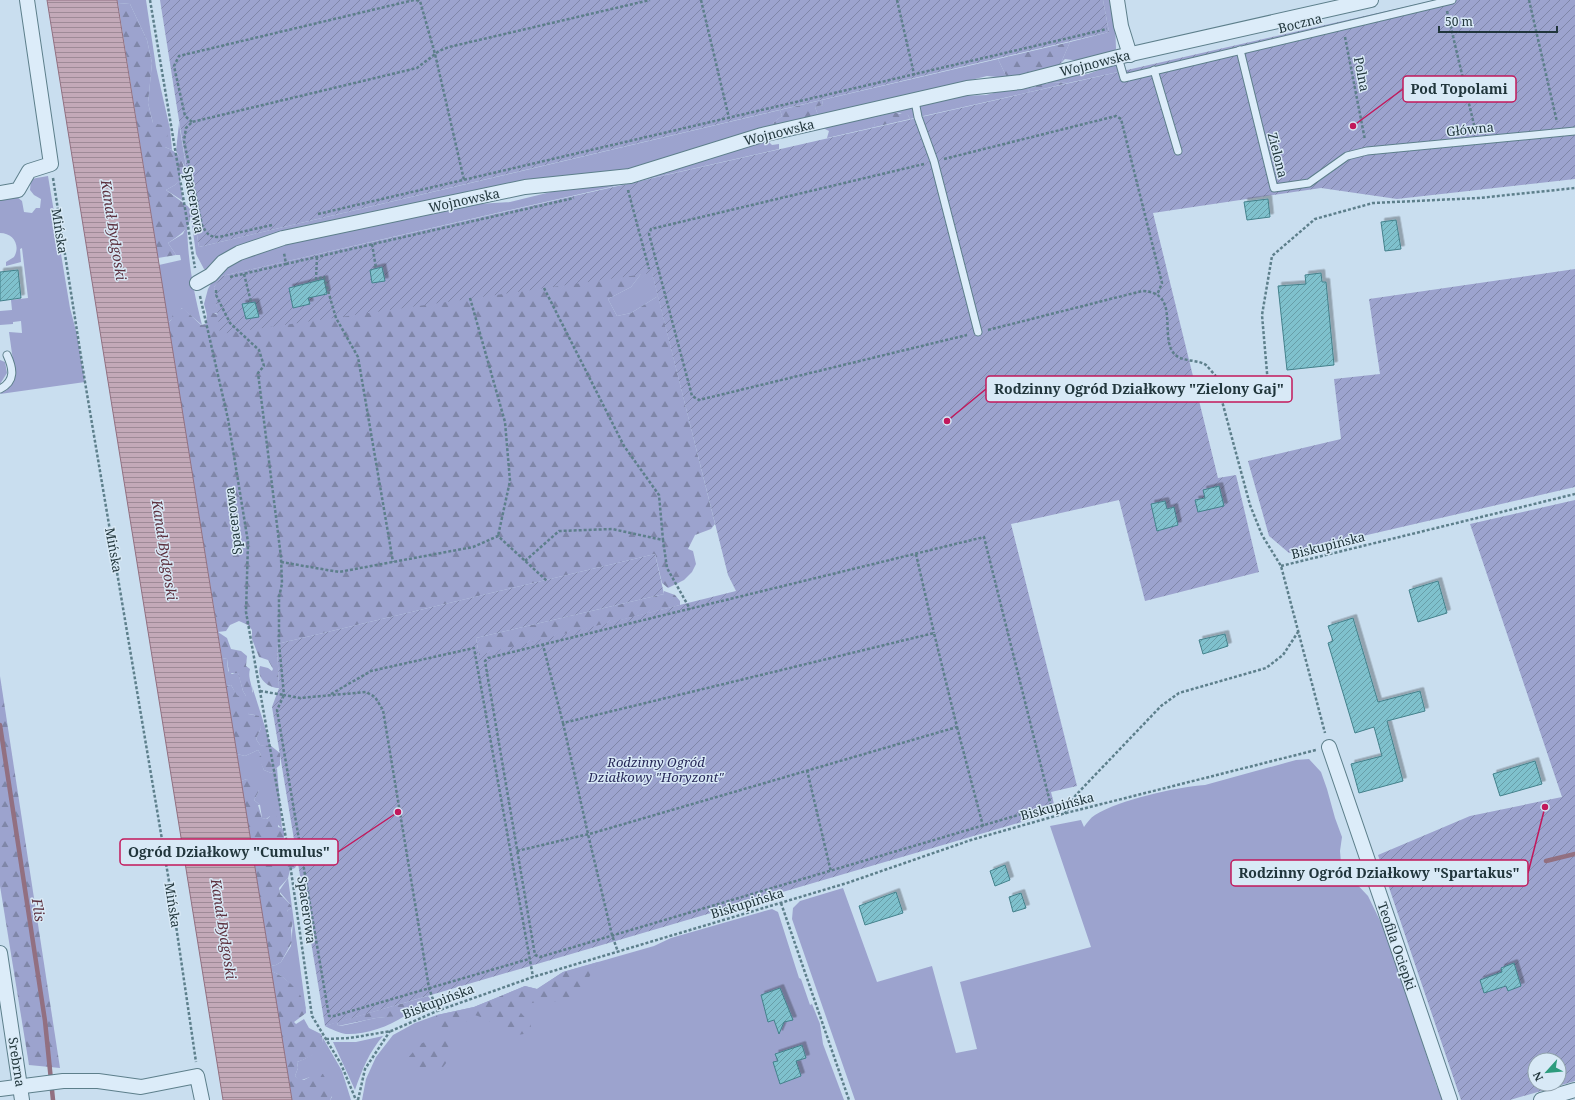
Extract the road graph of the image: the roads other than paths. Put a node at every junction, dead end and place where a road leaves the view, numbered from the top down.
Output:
1 (27, 0) edge
2 (1117, 0) edge
3 (1371, 0) edge
4 (1448, 1) edge
5 (1240, 50) junction
6 (1124, 56) junction
7 (1154, 70) junction
8 (915, 101) junction
9 (1575, 131) edge
10 (1178, 151) dead end
11 (1367, 151) joint
12 (0, 193) edge
13 (197, 282) road end
14 (978, 332) dead end
15 (7, 355) dead end
16 (0, 389) edge
17 (1329, 747) road end
18 (0, 953) edge
19 (0, 1089) edge
20 (1575, 1090) edge
21 (22, 1093) edge
22 (202, 1100) edge
23 (1450, 1100) edge
24 (1541, 1100) edge

1 - 12 street
2 - 6 street
3 - 6 street, Wojnowska
4 - 5 lane, Boczna
5 - 7 lane, Boczna
5 - 11 lane, Zielona
6 - 7 lane, Boczna
6 - 8 street, Wojnowska
7 - 10 lane
8 - 13 street, Wojnowska
8 - 14 lane
9 - 11 lane, Główna
15 - 16 lane
17 - 23 street, Teofila Ociepki
18 - 21 street, Srebrna
19 - 21 street
20 - 24 street
21 - 22 street

